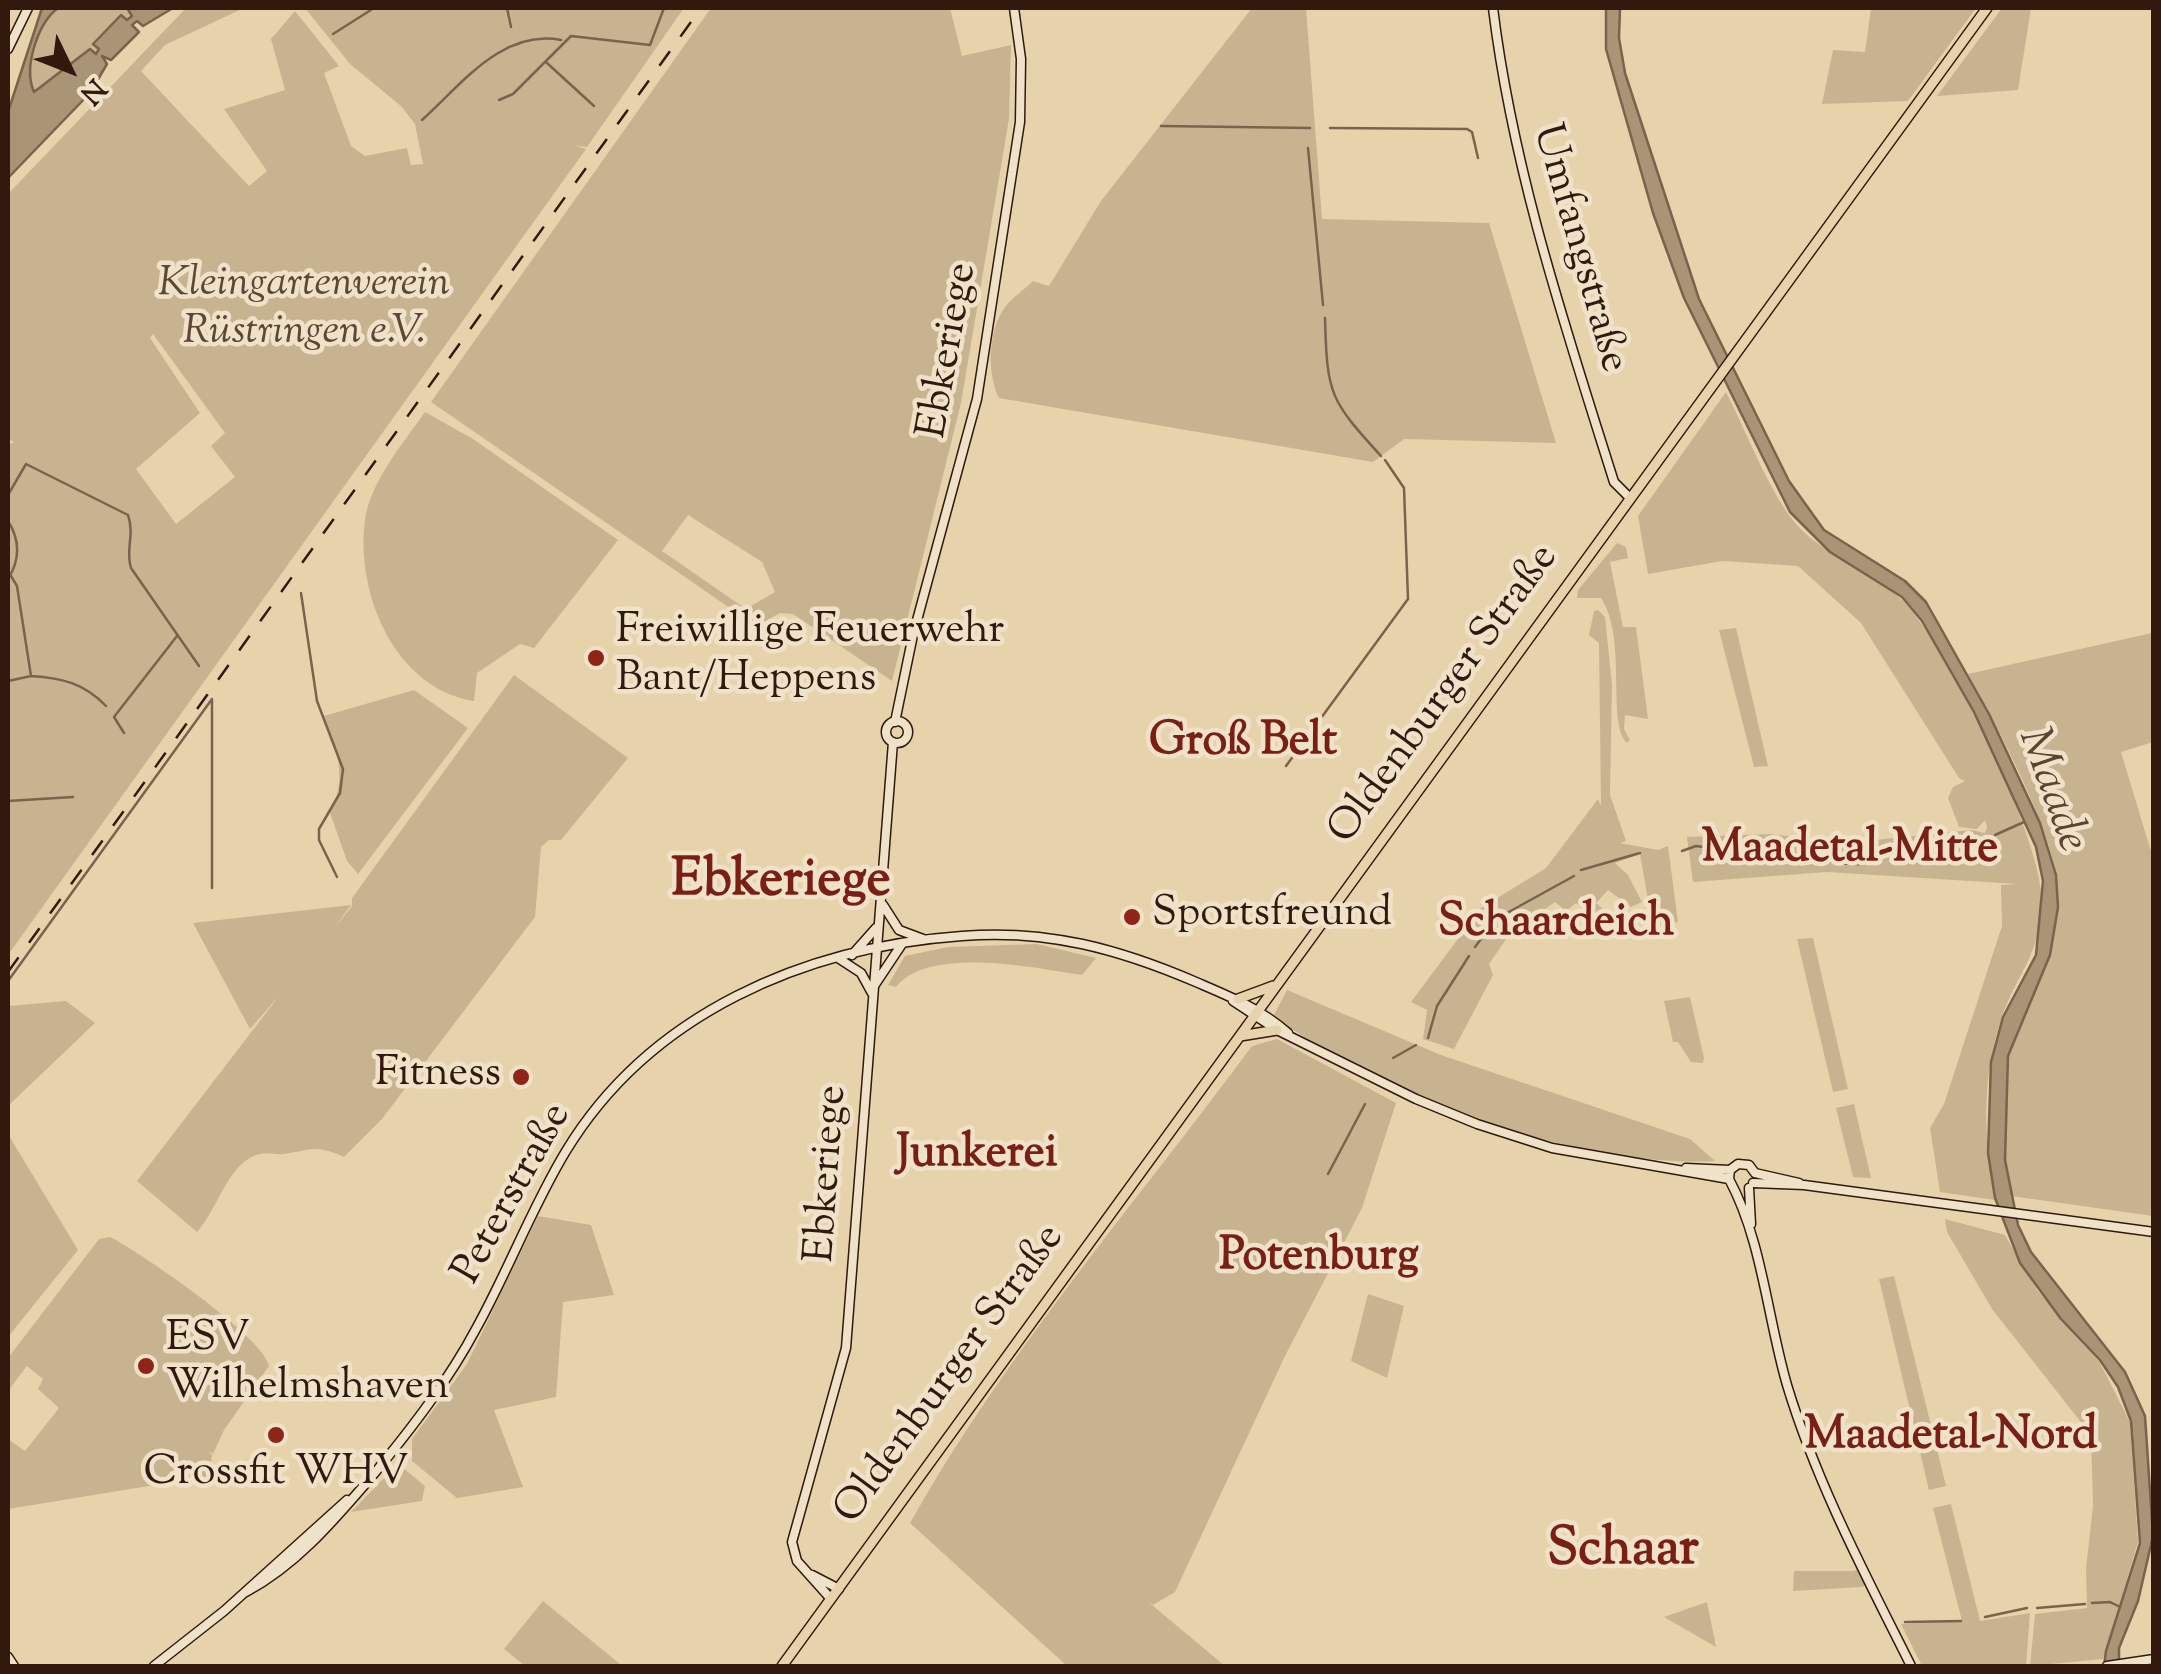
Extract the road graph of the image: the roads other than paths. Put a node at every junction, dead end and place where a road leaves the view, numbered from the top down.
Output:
1 (28, 8) edge
2 (1014, 8) edge
3 (1493, 8) edge
4 (1987, 8) edge
5 (8, 49) edge
6 (1630, 498) junction
7 (898, 722) junction
8 (897, 743) junction
9 (881, 902) junction
10 (878, 924) junction
11 (923, 939) junction
12 (902, 944) junction
13 (876, 950) junction
14 (851, 956) junction
15 (838, 958) junction
16 (1276, 985) junction
17 (873, 992) junction
18 (1226, 995) junction
19 (1238, 999) junction
20 (1257, 1012) junction
21 (1283, 1031) junction
22 (1240, 1036) junction
23 (1729, 1174) junction
24 (1752, 1181) junction
25 (1737, 1189) junction
26 (1751, 1229) junction
27 (2154, 1232) edge
28 (809, 1573) junction
29 (839, 1589) junction
30 (831, 1600) junction
31 (8, 1657) edge
32 (2154, 1659) edge
33 (2124, 1664) edge
34 (14, 1666) edge
35 (154, 1666) edge
36 (782, 1666) edge
37 (1912, 1666) edge
38 (2107, 1666) edge

1 - 5 main road
2 - 7 main road, Ebkeriege
3 - 6 main road, Umfangstraße
4 - 6 main road, Oldenburger Straße
6 - 16 main road, Oldenburger Straße
7 - 8 main road
7 - 8 main road
8 - 9 main road, Ebkeriege
9 - 10 main road, Ebkeriege
9 - 11 main road
10 - 13 main road, Ebkeriege
10 - 14 main road
11 - 12 main road, Peterstraße
11 - 18 main road, Peterstraße
12 - 13 main road, Peterstraße
12 - 17 main road
13 - 14 main road, Peterstraße
13 - 17 main road, Ebkeriege
14 - 15 main road, Peterstraße
15 - 17 main road
15 - 35 main road, Peterstraße
16 - 19 main road
16 - 20 main road, Oldenburger Straße
17 - 28 main road, Ebkeriege
18 - 19 main road, Peterstraße
18 - 20 main road, Peterstraße
19 - 20 main road, Peterstraße
20 - 21 main road
20 - 22 main road, Oldenburger Straße
21 - 22 main road
21 - 23 main road
22 - 29 main road, Oldenburger Straße
23 - 24 main road
23 - 25 main road
24 - 25 main road
24 - 26 main road
24 - 27 main road
25 - 26 main road
26 - 37 main road
28 - 29 main road
28 - 30 main road, Ebkeriege
29 - 30 main road, Oldenburger Straße
30 - 36 main road, Oldenburger Straße
31 - 34 main road
32 - 33 main road
33 - 38 main road

